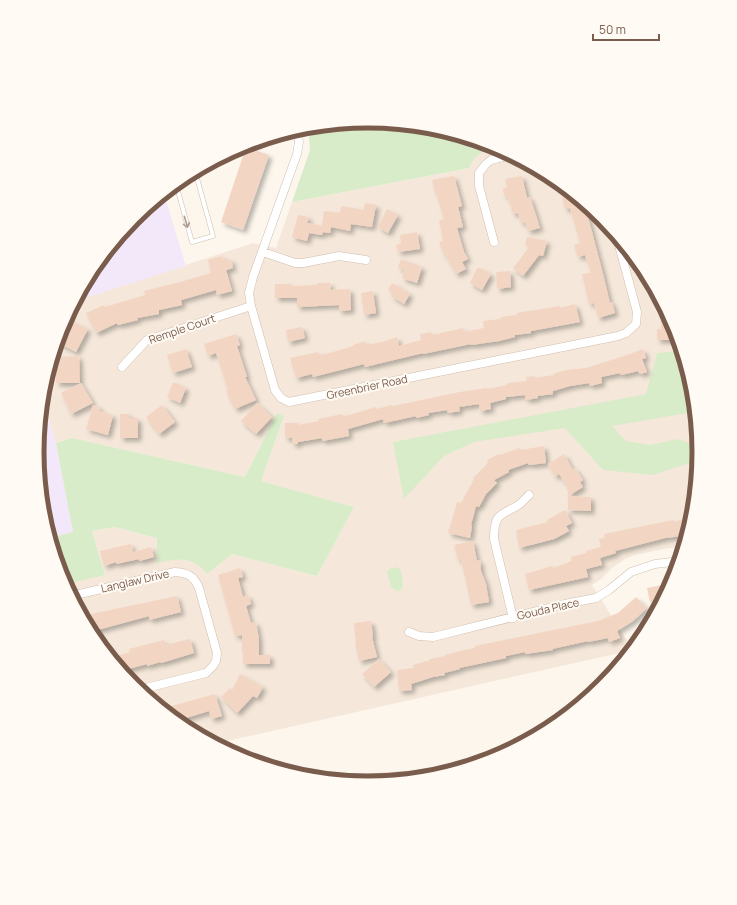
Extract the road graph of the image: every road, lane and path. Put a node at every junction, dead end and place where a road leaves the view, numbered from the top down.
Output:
1 (297, 136) edge
2 (503, 157) edge
3 (197, 177) edge
4 (178, 190) edge
5 (494, 242) dead end
6 (620, 248) edge
7 (263, 252) junction
8 (366, 260) dead end
9 (251, 306) junction
10 (122, 367) dead end
11 (529, 495) dead end
12 (674, 561) edge
13 (76, 595) edge
14 (513, 618) junction
15 (409, 632) dead end
16 (146, 688) edge

1 - 7 street, Greenbrier Road
2 - 5 street
4 -> 3 lane
6 - 9 street, Greenbrier Road
7 - 8 street
7 - 9 street, Greenbrier Road
9 - 10 street, Remple Court
11 - 14 street
12 - 14 street, Gouda Place
13 - 16 street, Langlaw Drive
14 - 15 street, Gouda Place

